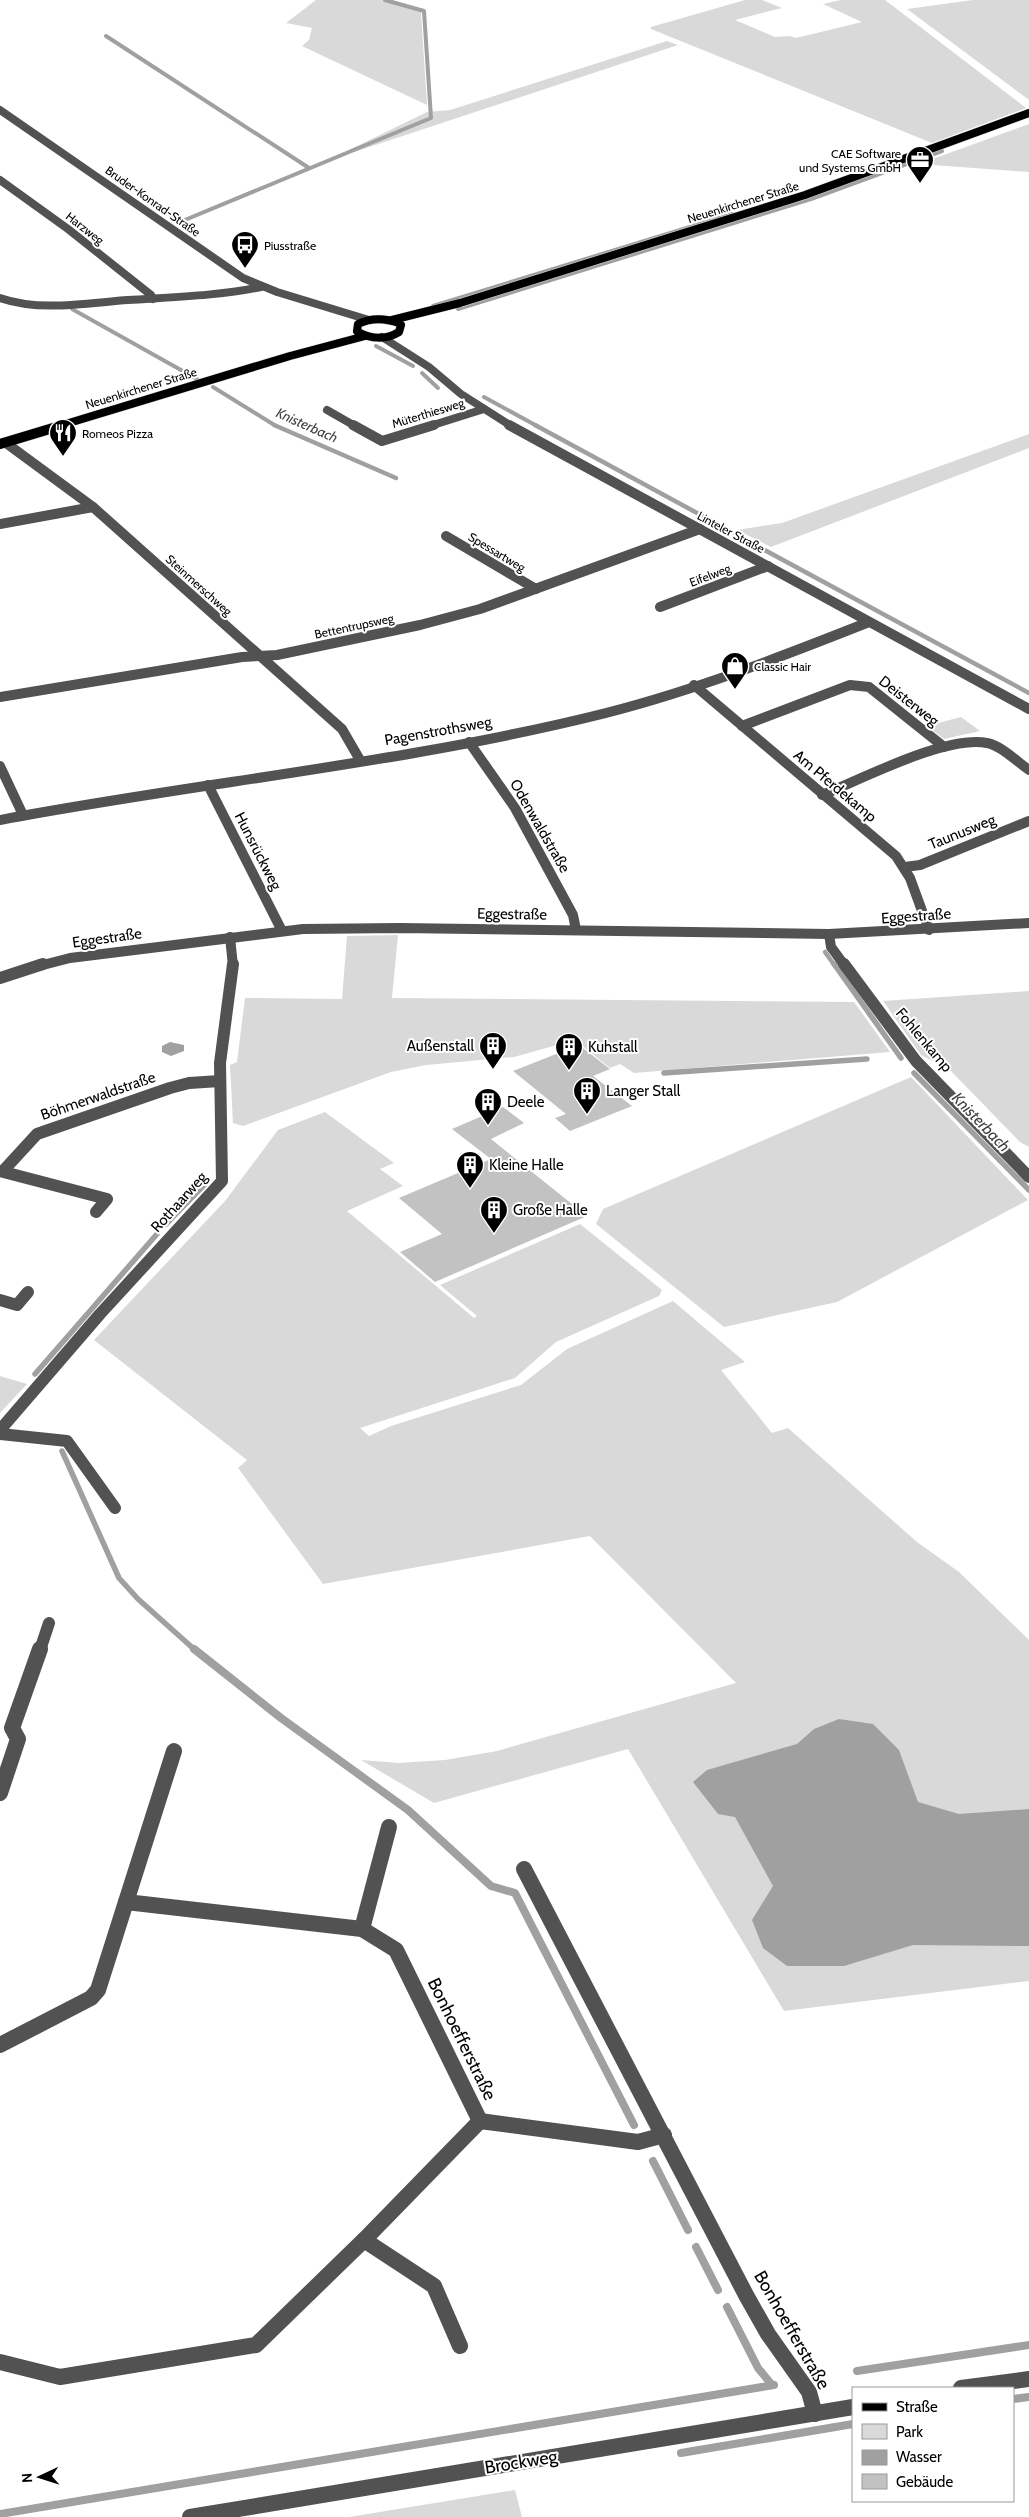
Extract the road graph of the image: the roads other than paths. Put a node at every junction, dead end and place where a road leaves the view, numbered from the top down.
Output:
1 (0, 110) edge
2 (1029, 113) edge
3 (0, 180) edge
4 (261, 287) junction
5 (0, 298) edge
6 (153, 299) junction
7 (299, 299) junction
8 (460, 303) junction
9 (369, 320) junction
10 (392, 320) junction
11 (401, 324) junction
12 (360, 330) junction
13 (395, 334) junction
14 (382, 337) junction
15 (429, 366) junction
16 (484, 409) junction
17 (327, 410) dead end
18 (3, 443) edge
19 (93, 507) junction
20 (0, 524) edge
21 (700, 529) junction
22 (446, 536) dead end
23 (768, 566) junction
24 (536, 589) junction
25 (660, 607) dead end
26 (869, 622) junction
27 (259, 656) junction
28 (694, 685) junction
29 (0, 697) edge
30 (1029, 709) edge
31 (742, 726) junction
32 (469, 742) junction
33 (944, 747) junction
34 (360, 760) junction
35 (0, 766) edge
36 (1029, 770) edge
37 (208, 785) junction
38 (822, 795) junction
39 (23, 815) junction
40 (0, 820) edge
41 (1029, 821) edge
42 (905, 867) junction
43 (1029, 923) edge
44 (576, 930) junction
45 (929, 930) junction
46 (282, 931) junction
47 (829, 934) junction
48 (230, 937) junction
49 (0, 978) edge
50 (220, 1081) junction
51 (2, 1171) edge
52 (1029, 1177) edge
53 (96, 1212) dead end
54 (28, 1292) dead end
55 (0, 1300) edge
56 (0, 1430) edge
57 (0, 1434) edge
58 (114, 1508) dead end
59 (49, 1623) dead end
60 (6, 1728) edge
61 (174, 1751) dead end
62 (0, 1794) edge
63 (389, 1827) dead end
64 (524, 1869) dead end
65 (126, 1902) junction
66 (362, 1929) junction
67 (0, 2045) edge
68 (480, 2121) junction
69 (664, 2134) junction
70 (364, 2240) junction
71 (460, 2346) dead end
72 (0, 2362) edge
73 (1029, 2380) edge
74 (970, 2387) edge
75 (852, 2407) edge
76 (815, 2414) junction
77 (190, 2517) edge

1 - 4 street, Bruder-Konrad-Straße
2 - 8 main road, Neuenkirchener Straße
3 - 6 street, Harzweg
4 - 6 street
4 - 7 street, Bruder-Konrad-Straße
5 - 6 street
7 - 9 street, Bruder-Konrad-Straße
7 - 12 street, Bruder-Konrad-Straße
8 - 10 main road, Neuenkirchener Straße
8 - 11 main road, Neuenkirchener Straße
9 - 10 main road
9 - 12 main road
10 - 11 main road
11 - 13 main road
12 - 14 main road
12 - 18 main road, Neuenkirchener Straße
13 - 14 main road
13 - 15 street, Linteler Straße
14 - 15 street, Linteler Straße
15 - 16 street, Linteler Straße
16 - 17 street, Müterthiesweg
16 - 21 street, Linteler Straße
18 - 19 street, Steinmerschweg
19 - 20 street
19 - 27 street, Steinmerschweg
21 - 23 street, Linteler Straße
21 - 24 street, Bettentrupsweg
22 - 24 street, Spessartweg
23 - 25 street, Eifelweg
23 - 26 street, Linteler Straße
24 - 27 street, Bettentrupsweg
26 - 28 street, Pagenstrothsweg
26 - 30 street, Linteler Straße
27 - 29 street, Bettentrupsweg
27 - 34 street, Steinmerschweg
28 - 31 street, Am Pferdekamp
28 - 32 street, Pagenstrothsweg
31 - 33 street, Deisterweg
31 - 38 street, Am Pferdekamp
32 - 34 street, Pagenstrothsweg
32 - 44 street, Odenwaldstraße
33 - 36 street
33 - 38 street
34 - 37 street, Pagenstrothsweg
35 - 39 street
37 - 39 street, Pagenstrothsweg
37 - 46 street, Hunsrückweg
38 - 42 street, Am Pferdekamp
39 - 40 street, Pagenstrothsweg
41 - 42 street, Taunusweg
42 - 45 street, Am Pferdekamp
43 - 45 street, Eggestraße
44 - 46 street, Eggestraße
44 - 47 street, Eggestraße
45 - 47 street, Eggestraße
46 - 48 street, Eggestraße
47 - 52 street, Fohlenkamp
48 - 49 street, Eggestraße
48 - 50 street, Rothaarweg
50 - 51 street, Böhmerwaldstraße
50 - 56 street, Rothaarweg
51 - 53 street, Böhmerwaldstraße
54 - 55 street
57 - 58 street
59 - 60 street
60 - 62 street
61 - 65 street
63 - 66 street
64 - 69 street, Bonhoefferstraße
65 - 66 street, Bonhoefferstraße
65 - 67 street
66 - 68 street, Bonhoefferstraße
68 - 69 street, Bonhoefferstraße
68 - 70 street
69 - 76 street, Bonhoefferstraße
70 - 71 street
70 - 72 street
73 - 74 street
75 - 76 street, Brockweg
76 - 77 street, Brockweg

